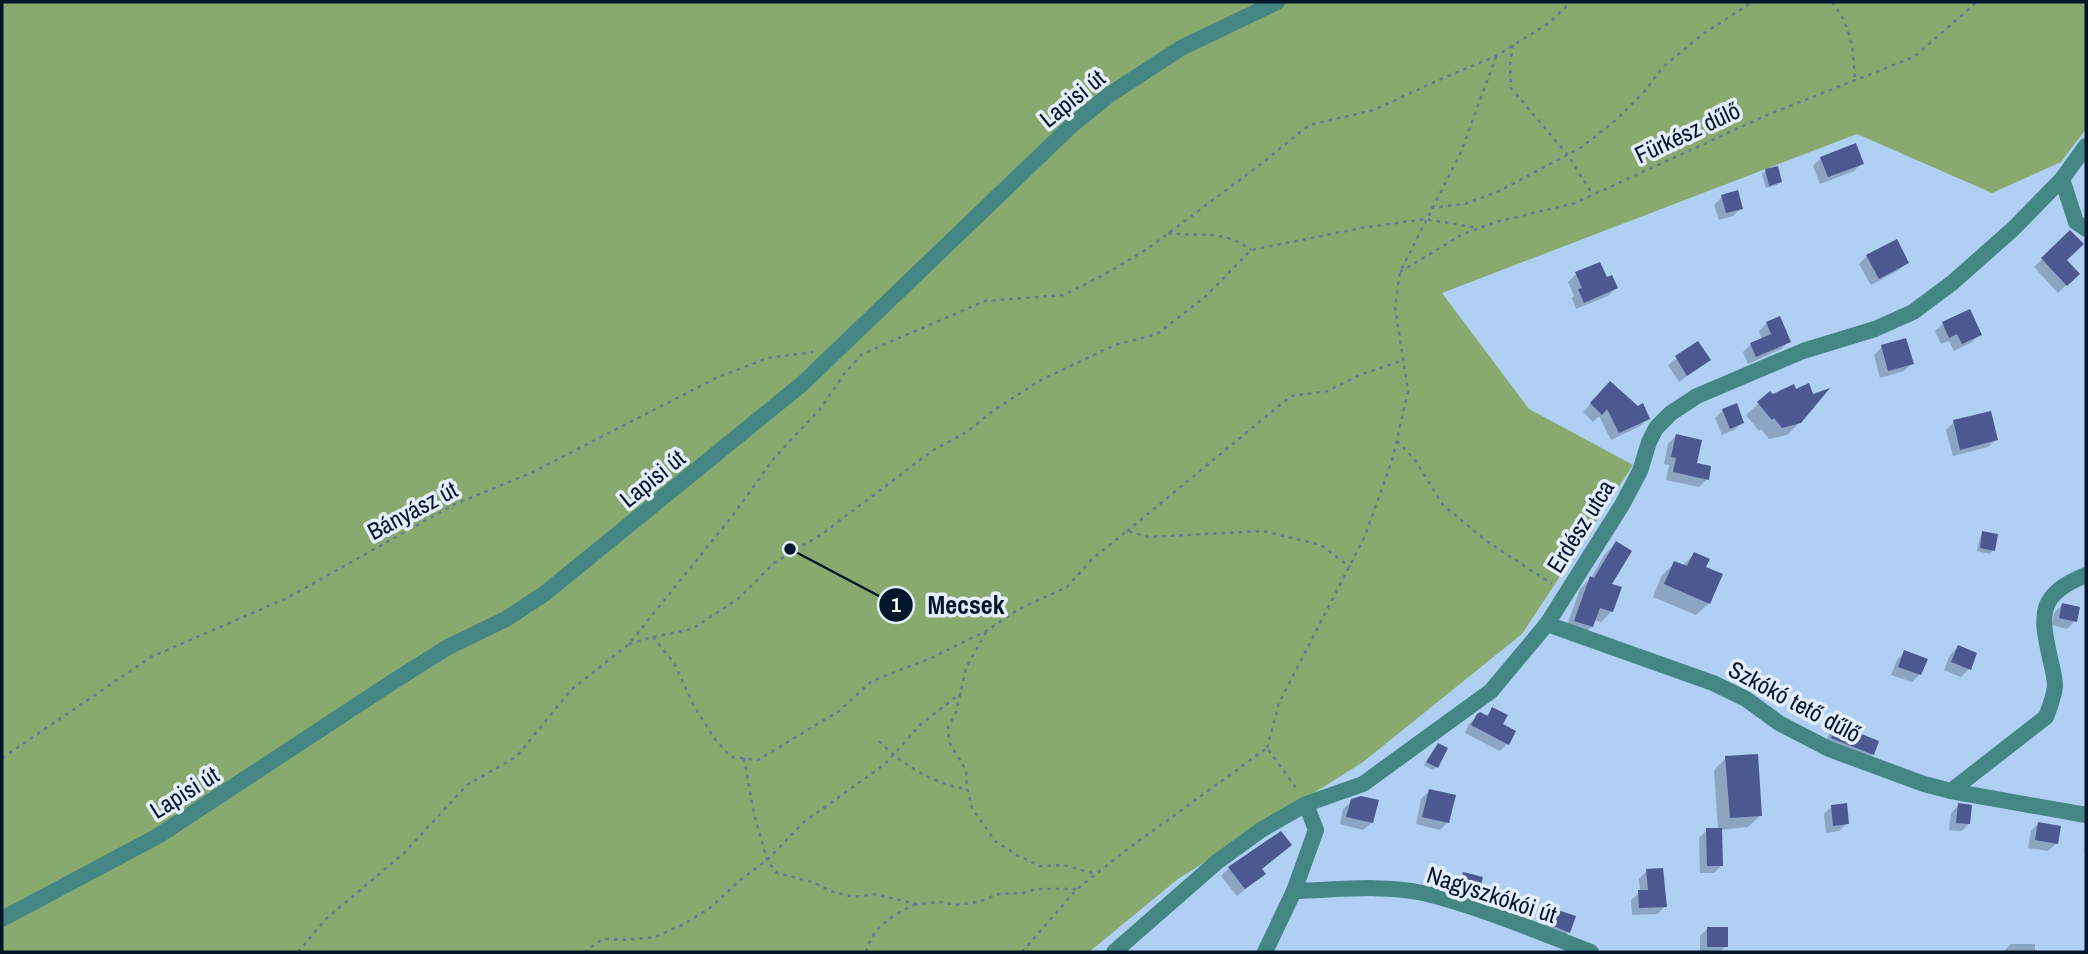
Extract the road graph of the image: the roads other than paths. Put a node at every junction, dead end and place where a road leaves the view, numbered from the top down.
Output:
1 (1277, 2) edge
2 (2086, 146) edge
3 (2062, 179) junction
4 (2086, 229) edge
5 (2086, 575) edge
6 (1547, 624) junction
7 (1951, 791) junction
8 (1306, 804) junction
9 (2086, 815) edge
10 (1294, 891) junction
11 (2, 919) edge
12 (1114, 952) edge
13 (1265, 952) edge
14 (1591, 952) edge

1 - 11 street, Lapisi út
2 - 3 street, Erdész utca
3 - 4 street
3 - 6 street, Erdész utca
5 - 7 street
6 - 7 street, Szkókó tető dűlő
6 - 8 street, Erdész utca
7 - 9 street, Szkókó tető dűlő
8 - 10 street
8 - 12 street, Erdész utca
10 - 13 street
10 - 14 street, Nagyszkókói út

